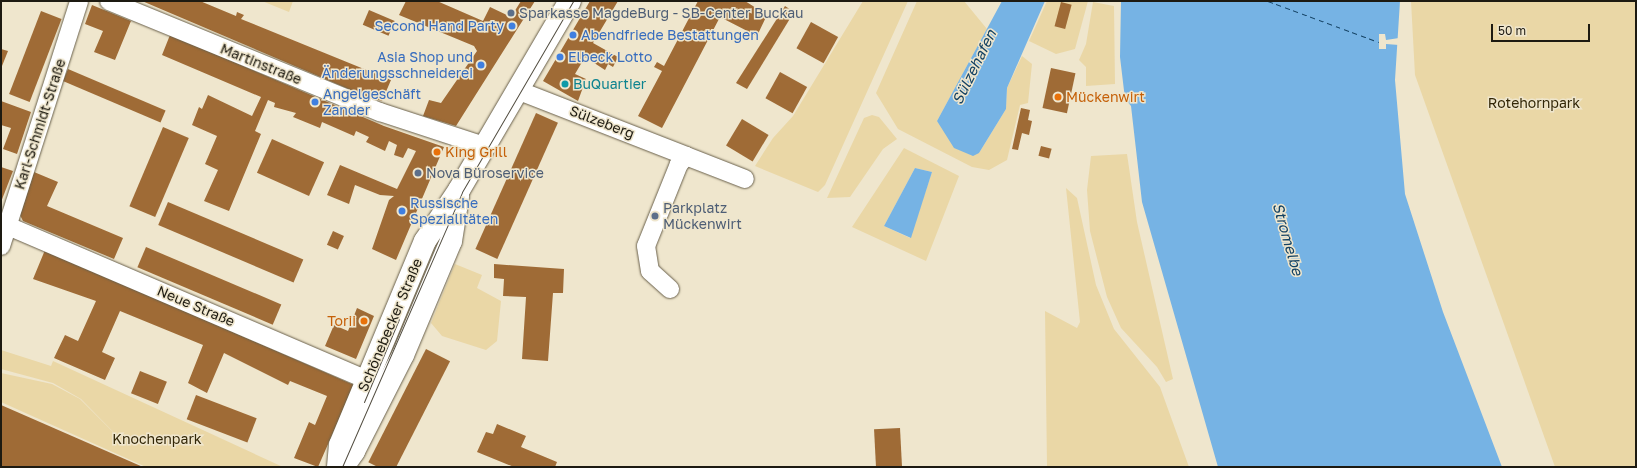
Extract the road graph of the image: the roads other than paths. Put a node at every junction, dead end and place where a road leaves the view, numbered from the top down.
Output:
1 (79, 1) edge
2 (109, 1) edge
3 (570, 1) edge
4 (517, 90) junction
5 (484, 146) junction
6 (686, 156) junction
7 (745, 179) dead end
8 (4, 224) edge
9 (1, 246) edge
10 (670, 289) dead end
11 (375, 384) junction
12 (338, 467) edge
13 (343, 467) edge

1 - 8 street, Karl-Schmidt-Straße
2 - 5 street, Martinstraße
3 - 4 main road, Schönebecker Straße
4 - 5 main road, Schönebecker Straße
4 - 6 street, Sülzeberg
5 - 11 main road, Schönebecker Straße
6 - 7 street, Sülzeberg
6 - 10 street
8 - 9 street, Karl-Schmidt-Straße
8 - 11 street, Neue Straße
11 - 12 main road, Schönebecker Straße
11 - 13 main road, Schönebecker Straße

